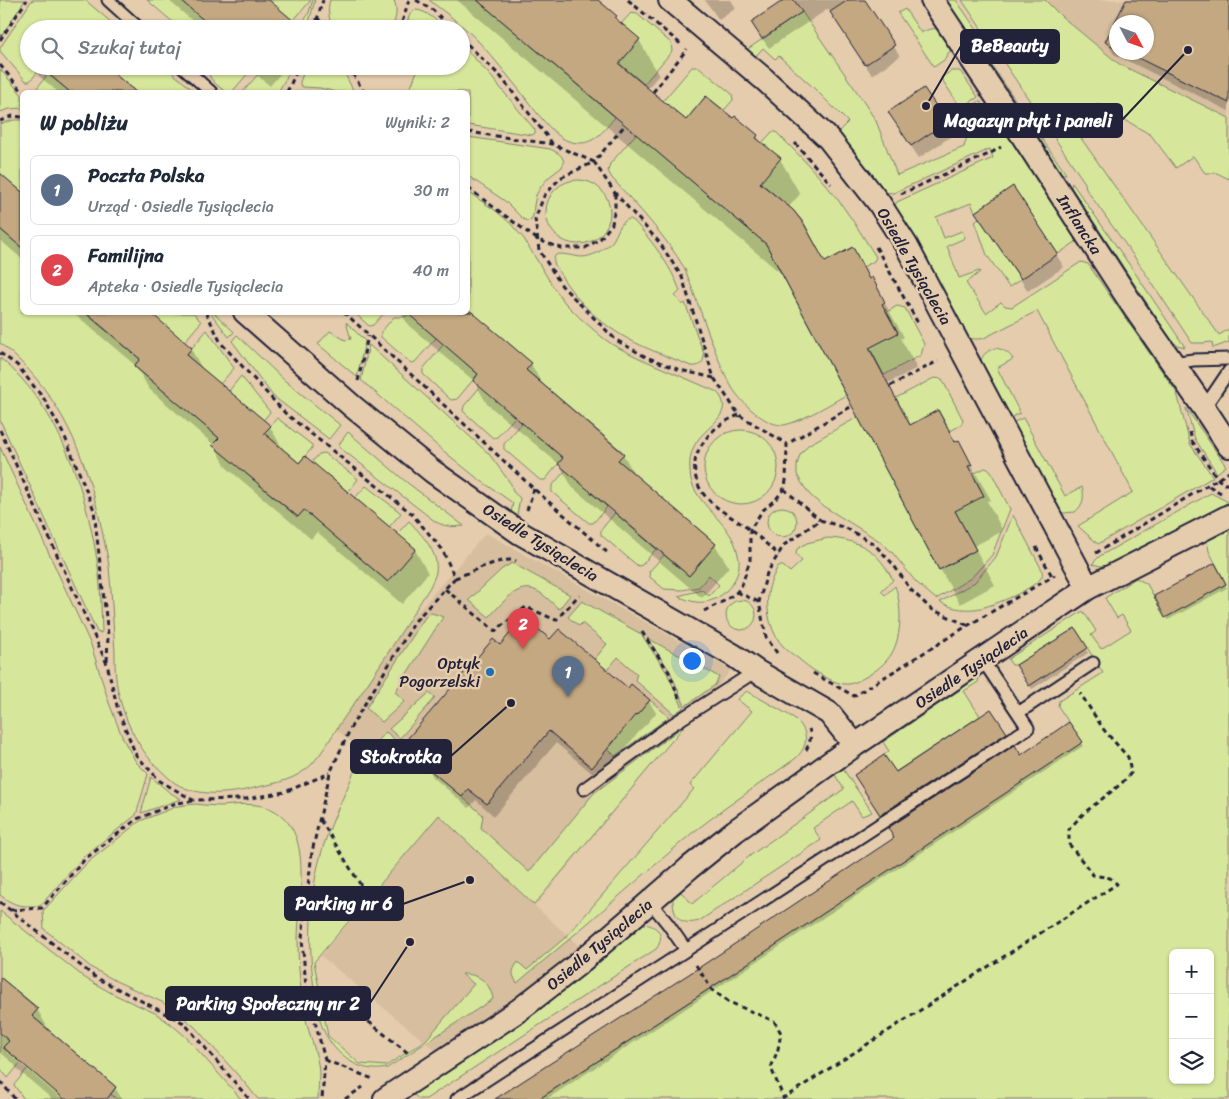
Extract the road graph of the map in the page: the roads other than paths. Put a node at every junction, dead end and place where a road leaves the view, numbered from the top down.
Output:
1 (108, 0) edge
2 (670, 0) edge
3 (932, 0) edge
4 (130, 20) edge
5 (192, 75) edge
6 (209, 90) edge
7 (248, 315) edge
8 (1229, 359) edge
9 (1173, 363) junction
10 (1229, 372) edge
11 (1204, 408) junction
12 (1229, 446) edge
13 (1229, 516) edge
14 (1088, 588) junction
15 (982, 659) junction
16 (1092, 663) dead end
17 (756, 671) junction
18 (1018, 713) junction
19 (855, 745) junction
20 (584, 789) dead end
21 (650, 902) junction
22 (686, 950) junction
23 (391, 1097) edge
24 (457, 1099) edge

1 - 4 lane
2 - 14 street, Osiedle Tysiąclecia
3 - 9 street, Inflancka
5 - 6 lane
7 - 17 street, Osiedle Tysiąclecia
8 - 9 lane
9 - 11 street, Inflancka
10 - 11 lane
11 - 12 street, Inflancka
13 - 14 street, Osiedle Tysiąclecia
14 - 15 street, Osiedle Tysiąclecia
15 - 18 lane
15 - 19 street, Osiedle Tysiąclecia
16 - 18 lane
17 - 19 street, Osiedle Tysiąclecia
17 - 20 lane
18 - 22 lane
19 - 21 street, Osiedle Tysiąclecia
21 - 22 lane
21 - 23 street, Osiedle Tysiąclecia
22 - 24 lane

